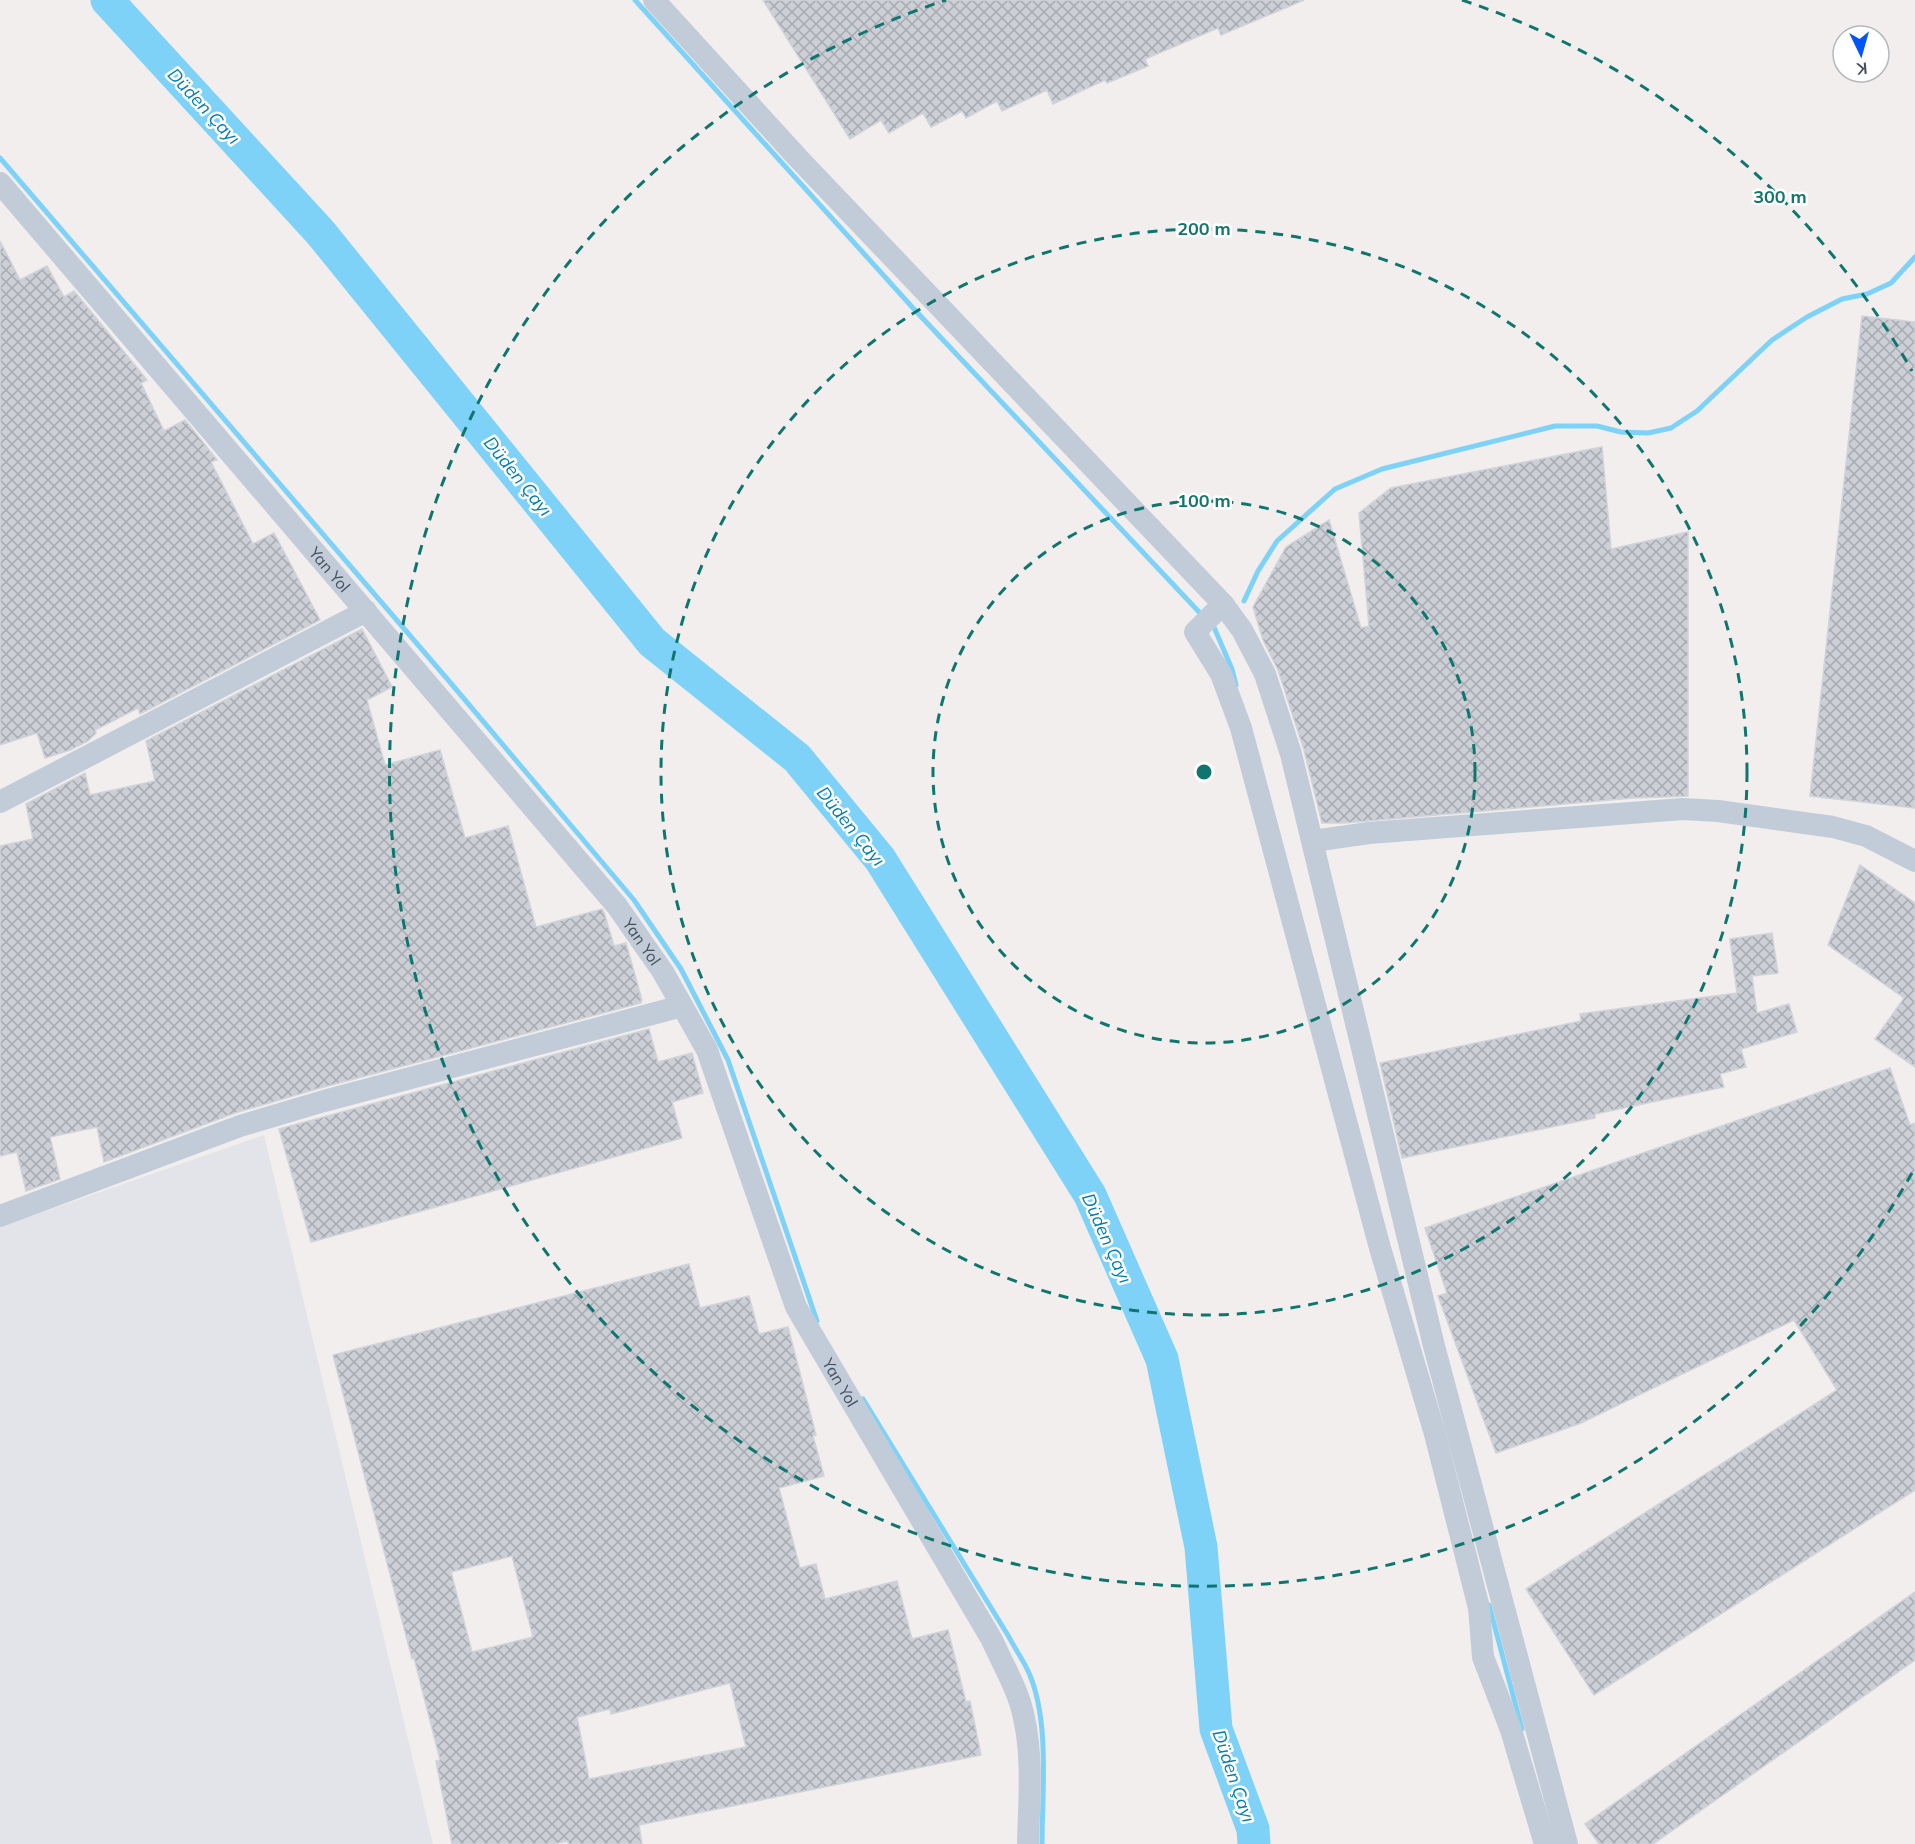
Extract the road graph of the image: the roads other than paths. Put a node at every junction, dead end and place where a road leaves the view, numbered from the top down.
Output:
1 (664, 3) edge
2 (0, 183) edge
3 (1222, 604) junction
4 (366, 611) junction
5 (0, 802) edge
6 (1313, 841) junction
7 (1915, 861) edge
8 (682, 1006) junction
9 (0, 1216) edge
10 (1465, 1508) junction
11 (1028, 1844) edge
12 (1545, 1844) edge
13 (1567, 1844) edge

1 - 3 street
2 - 4 street, Yan Yol
3 - 6 street
3 - 10 street
4 - 5 street
4 - 8 street, Yan Yol
6 - 7 street
6 - 10 street
8 - 9 street
8 - 11 street, Yan Yol
10 - 12 street
10 - 13 street

